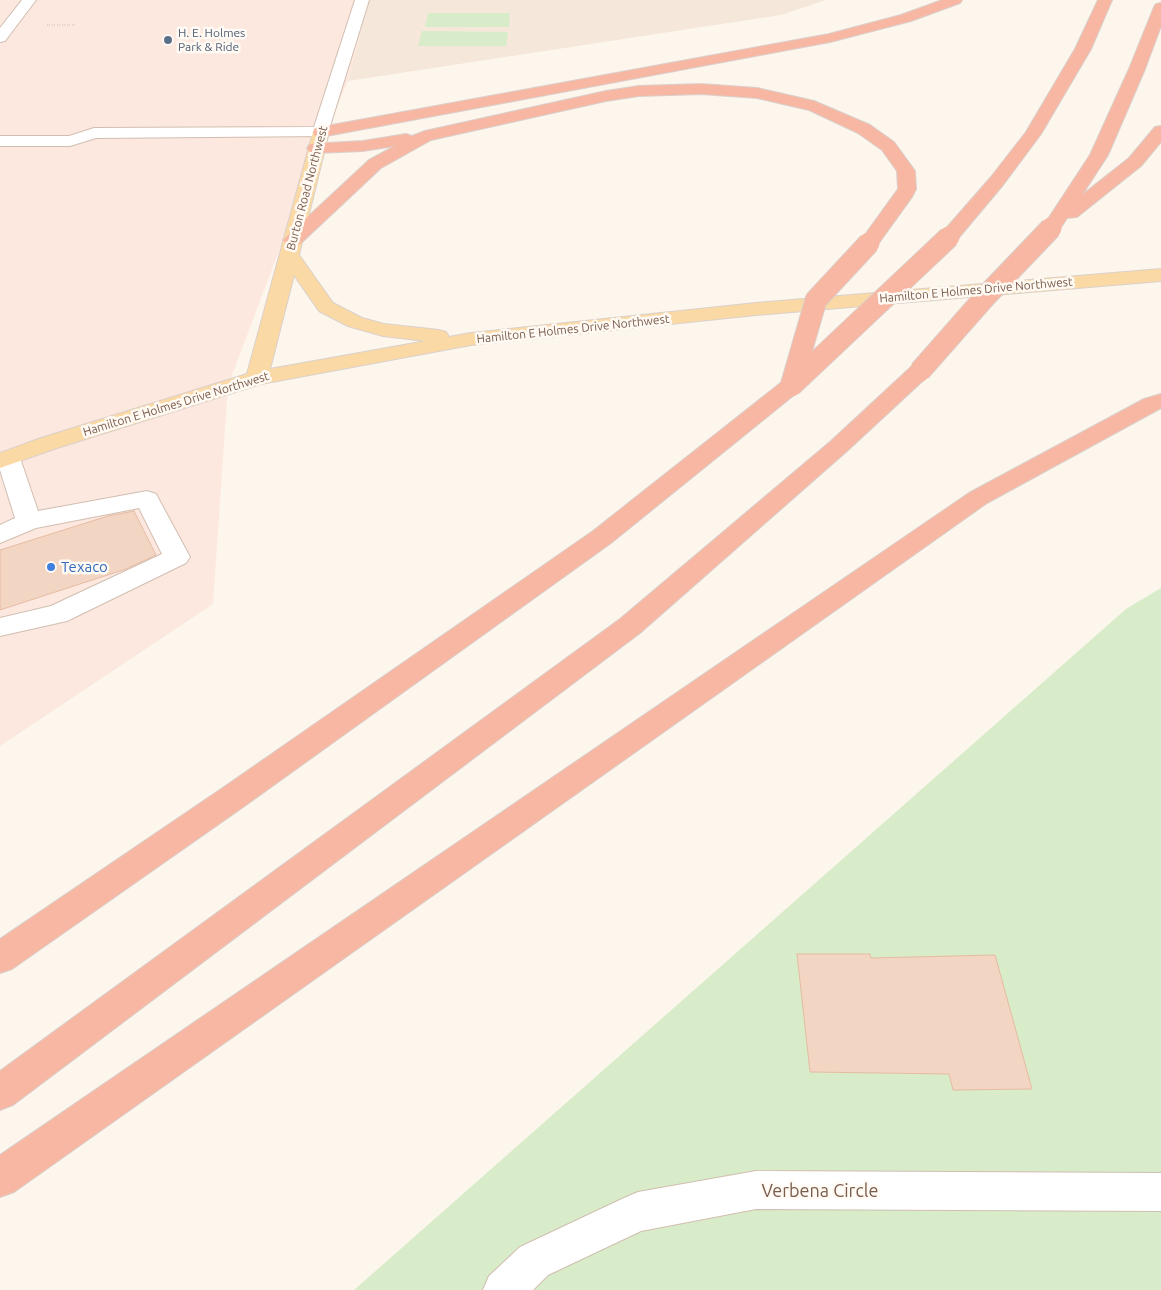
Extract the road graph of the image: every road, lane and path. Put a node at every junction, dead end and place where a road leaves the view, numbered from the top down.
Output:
1 (29, 0) edge
2 (362, 0) edge
3 (955, 0) edge
4 (1105, 0) edge
5 (1161, 7) edge
6 (40, 24) dead end
7 (75, 25) dead end
8 (0, 38) edge
9 (1161, 131) edge
10 (425, 136) junction
11 (318, 140) junction
12 (0, 141) edge
13 (1051, 228) junction
14 (291, 247) junction
15 (1161, 275) edge
16 (471, 339) junction
17 (257, 378) junction
18 (792, 386) junction
19 (1161, 401) edge
20 (4, 460) edge
21 (29, 521) junction
22 (0, 535) edge
23 (0, 627) edge
24 (0, 958) edge
25 (0, 1093) edge
26 (0, 1178) edge
27 (1161, 1192) edge
28 (503, 1290) edge

1 - 8 street
2 - 11 street, Burton Road Northwest
3 - 11 highway
4 - 18 highway, bridge
5 - 13 highway
6 - 7 path
9 - 13 highway
10 - 11 highway
10 - 14 highway
10 - 18 highway, bridge
11 - 12 street
11 - 14 main road, Burton Road Northwest
13 - 25 highway, bridge
14 - 16 main road
14 - 17 main road, Burton Road Northwest
15 - 16 main road, Hamilton E Holmes Drive Northwest
16 - 17 main road, Hamilton E Holmes Drive Northwest
17 - 20 main road, Hamilton E Holmes Drive Northwest
18 - 24 highway
19 - 26 highway
20 - 21 street
21 - 22 street
21 - 23 street
27 - 28 street, Verbena Circle

